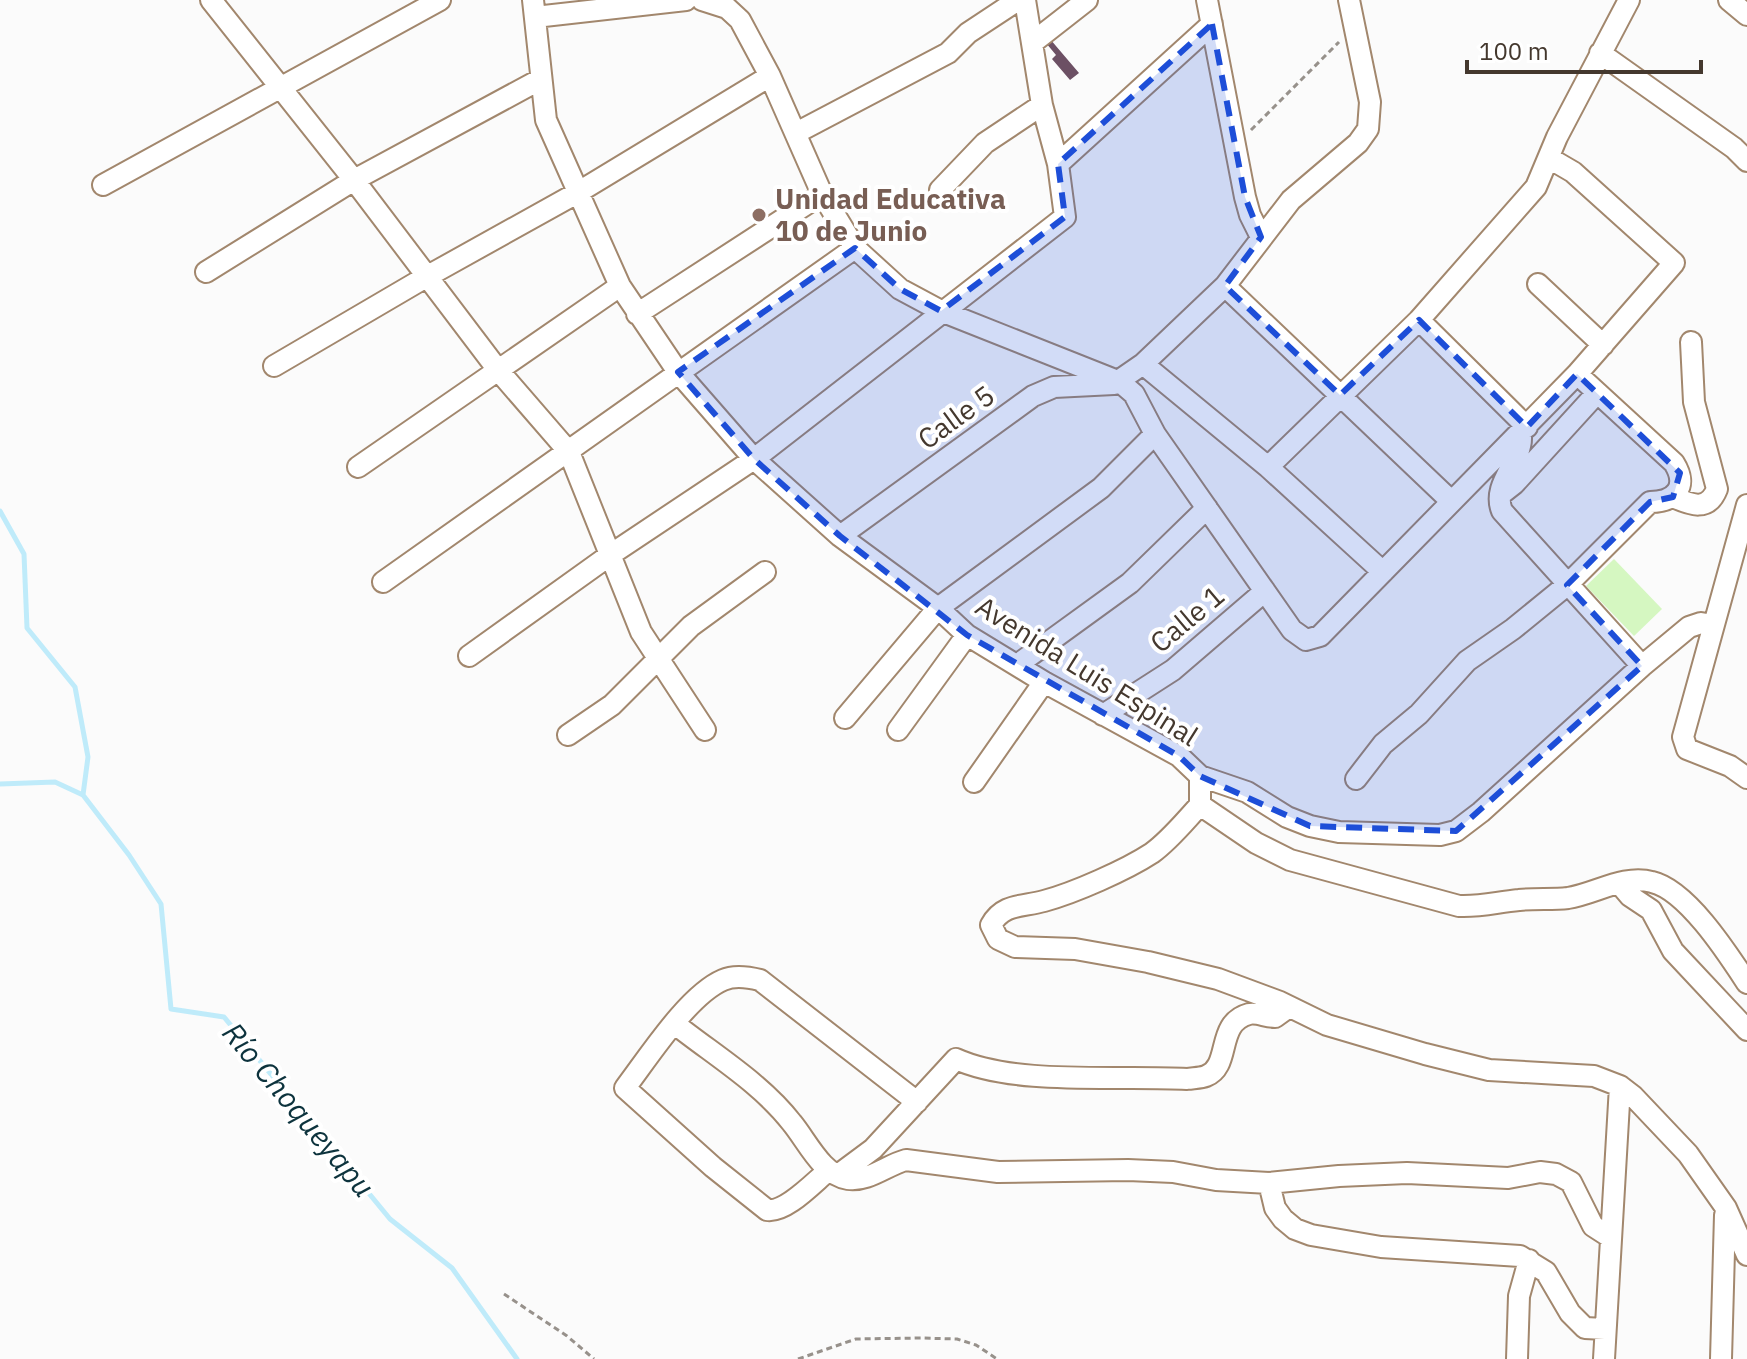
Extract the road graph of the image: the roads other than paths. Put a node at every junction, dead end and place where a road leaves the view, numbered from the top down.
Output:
1 (440, 0) edge
2 (686, 0) edge
3 (702, 0) edge
4 (1018, 0) edge
5 (1025, 0) edge
6 (1087, 0) edge
7 (1208, 0) edge
8 (1349, 0) edge
9 (1629, 0) edge
10 (1729, 0) edge
11 (218, 2) edge
12 (534, 9) edge
13 (1747, 15) edge
14 (1212, 24) junction
15 (1032, 43) junction
16 (1600, 53) junction
17 (770, 76) junction
18 (541, 79) junction
19 (281, 89) junction
20 (1042, 105) junction
21 (796, 133) junction
22 (1549, 158) junction
23 (1747, 161) edge
24 (1058, 164) junction
25 (354, 180) junction
26 (103, 185) dead end
27 (940, 190) dead end
28 (577, 193) junction
29 (822, 194) junction
30 (1261, 237) junction
31 (855, 248) junction
32 (206, 272) dead end
33 (426, 277) junction
34 (1538, 284) dead end
35 (620, 286) junction
36 (1225, 286) junction
37 (941, 311) junction
38 (637, 314) junction
39 (1419, 320) junction
40 (1691, 342) dead end
41 (1603, 345) junction
42 (1143, 364) junction
43 (274, 366) dead end
44 (498, 370) junction
45 (678, 372) junction
46 (1577, 374) junction
47 (1120, 382) junction
48 (1597, 393) junction
49 (1340, 395) junction
50 (1523, 430) junction
51 (1155, 434) junction
52 (569, 452) junction
53 (754, 459) junction
54 (358, 467) dead end
55 (1268, 467) junction
56 (1500, 495) junction
57 (1673, 497) junction
58 (1451, 501) junction
59 (1747, 505) edge
60 (1207, 508) junction
61 (840, 536) junction
62 (610, 555) junction
63 (765, 572) dead end
64 (1383, 572) junction
65 (383, 582) dead end
66 (1567, 585) junction
67 (1265, 591) junction
68 (938, 608) junction
69 (1713, 625) junction
70 (967, 635) junction
71 (469, 656) dead end
72 (659, 658) junction
73 (1017, 665) junction
74 (1642, 666) junction
75 (1044, 682) junction
76 (1103, 715) junction
77 (845, 718) dead end
78 (705, 730) dead end
79 (898, 730) dead end
80 (568, 735) dead end
81 (1200, 776) junction
82 (1747, 778) edge
83 (1356, 779) dead end
84 (974, 782) dead end
85 (1200, 805) junction
86 (1619, 883) junction
87 (1747, 983) edge
88 (1289, 1007) junction
89 (675, 1024) junction
90 (1747, 1030) edge
91 (1620, 1086) junction
92 (917, 1102) junction
93 (833, 1172) junction
94 (1269, 1183) junction
95 (1726, 1208) junction
96 (1610, 1237) junction
97 (1747, 1255) edge
98 (1529, 1260) junction
99 (1605, 1329) junction
100 (1517, 1359) edge
101 (1604, 1359) edge
102 (1721, 1359) edge

1 - 19 street
2 - 12 street
3 - 17 street
4 - 21 street
5 - 15 street
6 - 15 street
7 - 14 street
8 - 30 street
9 - 16 street
10 - 13 street
11 - 19 street
12 - 18 street, Avenida Luis Espinal
14 - 24 street
14 - 30 street
15 - 20 street
16 - 22 street
16 - 23 street
17 - 21 street
17 - 28 street
18 - 25 street
18 - 28 street, Avenida Luis Espinal
19 - 25 street
19 - 26 street
20 - 24 street
20 - 27 street
21 - 29 street
22 - 39 street
22 - 41 street
24 - 37 street
25 - 32 street
25 - 33 street
28 - 33 street
28 - 35 street, Avenida Luis Espinal
29 - 31 street
29 - 38 street
30 - 36 street
31 - 37 street
31 - 45 street
33 - 43 street
33 - 44 street
34 - 41 street
35 - 38 street, Avenida Luis Espinal
35 - 44 street
36 - 42 street
36 - 49 street
37 - 47 street
37 - 53 street
38 - 45 street, Avenida Luis Espinal
39 - 49 street
39 - 50 street
40 - 57 street
41 - 46 street
42 - 47 street
42 - 55 street
44 - 52 street
44 - 54 street
45 - 52 street
45 - 53 street, Avenida Luis Espinal
46 - 48 street
46 - 50 street
47 - 51 street
47 - 61 street, Calle 5
48 - 56 street
48 - 57 street
49 - 55 street
49 - 58 street
50 - 56 street
50 - 58 street
51 - 60 street
51 - 68 street
52 - 62 street
52 - 65 street
53 - 61 street, Avenida Luis Espinal
53 - 62 street
55 - 64 street
56 - 66 street
57 - 66 street
58 - 64 street
59 - 69 street
60 - 67 street
60 - 73 street
61 - 68 street, Avenida Luis Espinal
62 - 71 street
62 - 72 street
63 - 72 street
64 - 67 street
66 - 74 street
66 - 83 street
67 - 76 street, Calle 1
68 - 70 street, Avenida Luis Espinal
68 - 77 street
69 - 74 street
69 - 82 street
70 - 73 street, Avenida Luis Espinal
70 - 79 street
72 - 78 street
72 - 80 street
73 - 75 street, Avenida Luis Espinal
74 - 81 street
75 - 76 street, Avenida Luis Espinal
75 - 84 street
76 - 81 street, Avenida Luis Espinal
81 - 85 street, Avenida Luis Espinal
85 - 86 street
85 - 88 street
86 - 87 street
86 - 90 street
88 - 91 street
88 - 92 street
89 - 92 street
89 - 93 street
89 - 93 street
91 - 95 street
91 - 96 street
92 - 93 street
93 - 94 street
94 - 96 street
94 - 98 street
95 - 97 street
95 - 102 street
96 - 99 street
98 - 99 street
98 - 100 street
99 - 101 street

